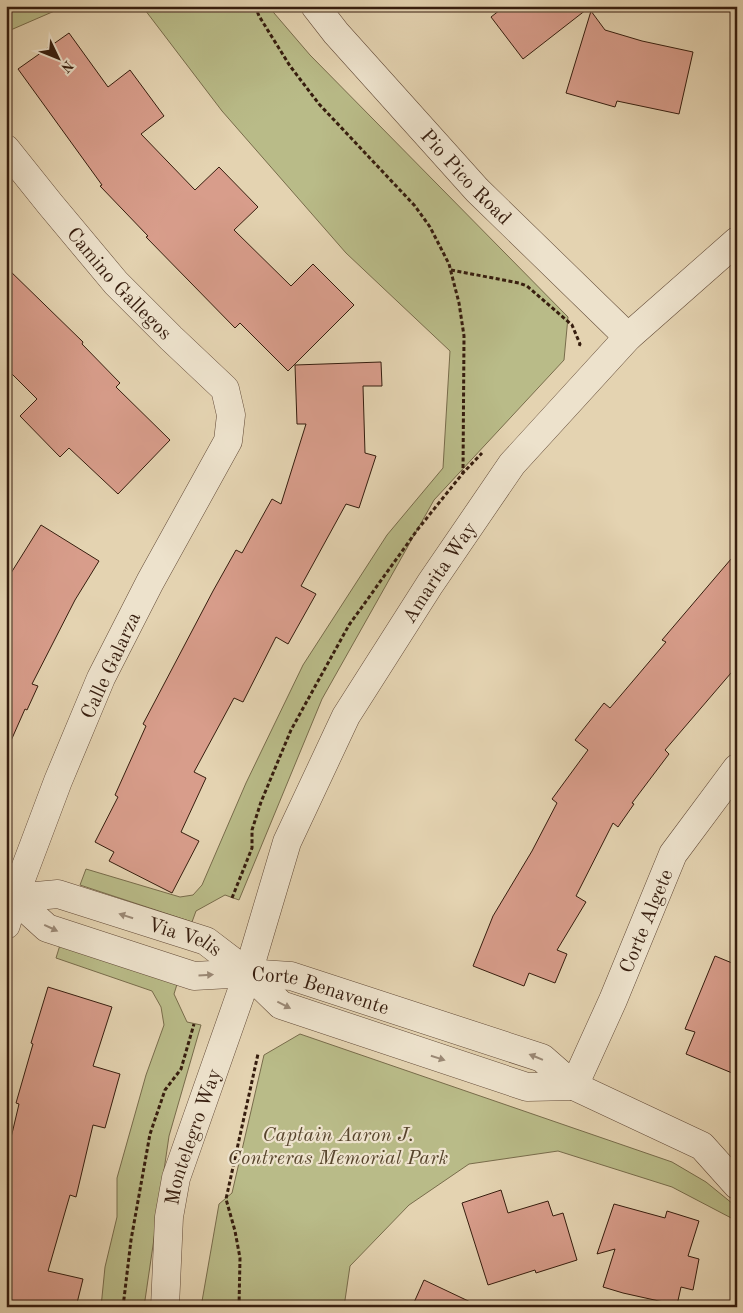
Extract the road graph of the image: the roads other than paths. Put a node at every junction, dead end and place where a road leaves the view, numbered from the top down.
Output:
1 (315, 6) edge
2 (6, 149) edge
3 (737, 241) edge
4 (628, 337) junction
5 (231, 415) joint
6 (737, 768) edge
7 (14, 898) junction
8 (6, 925) edge
9 (248, 973) junction
10 (574, 1086) junction
11 (737, 1185) edge
12 (165, 1307) edge

1 - 4 street, Pio Pico Road
2 - 5 street, Camino Gallegos
3 - 4 street, Amarita Way
4 - 9 street, Amarita Way
5 - 7 street, Calle Galarza
6 - 10 street, Corte Algete
7 - 8 street, Calle Galarza
9 -> 7 street, Via Velis
7 -> 9 street, Via Velis
9 - 10 street, Corte Benavente
9 - 12 street, Montelegro Way
10 - 11 street, Corte Benavente

